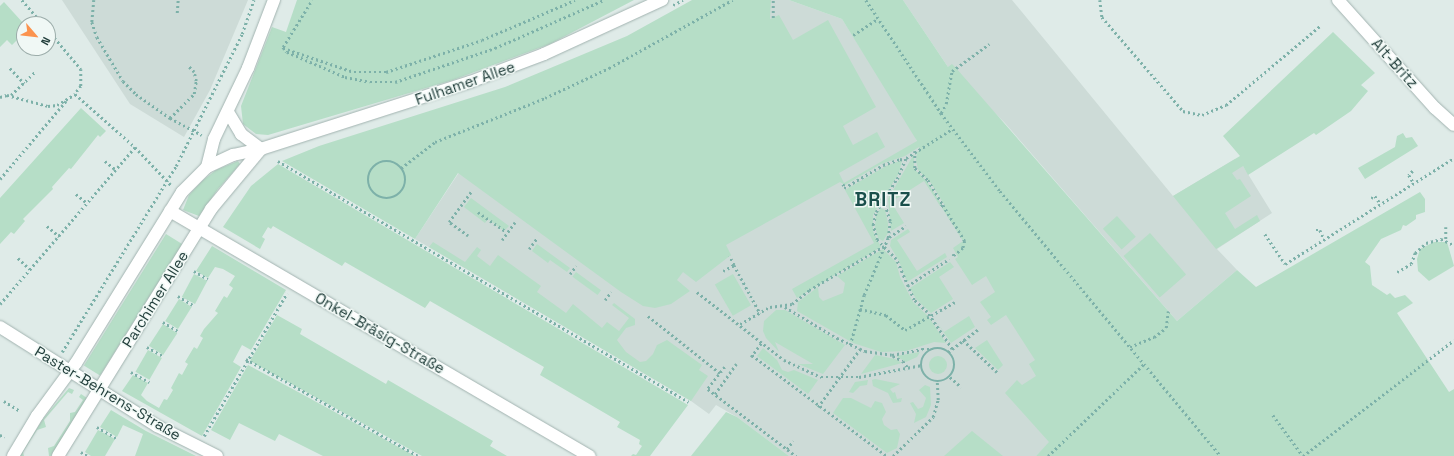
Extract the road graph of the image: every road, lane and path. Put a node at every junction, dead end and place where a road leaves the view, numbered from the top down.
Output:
1 (22, 0) edge
2 (94, 0) edge
3 (178, 0) edge
4 (254, 0) edge
5 (274, 0) edge
6 (312, 0) edge
7 (575, 0) edge
8 (604, 0) edge
9 (662, 0) edge
10 (732, 0) edge
11 (773, 0) edge
12 (866, 0) edge
13 (1100, 0) edge
14 (1338, 0) edge
15 (177, 13) dead end
16 (36, 16) edge
17 (773, 18) dead end
18 (878, 19) junction
19 (1321, 24) dead end
20 (852, 35) dead end
21 (56, 39) edge
22 (989, 44) dead end
23 (283, 47) junction
24 (188, 66) dead end
25 (10, 68) dead end
26 (35, 72) dead end
27 (24, 83) junction
28 (75, 94) junction
29 (11, 96) junction
30 (0, 97) edge
31 (66, 101) junction
32 (228, 112) junction
33 (941, 113) junction
34 (170, 118) junction
35 (1454, 125) edge
36 (190, 128) dead end
37 (952, 129) junction
38 (135, 147) junction
39 (261, 149) junction
40 (915, 151) junction
41 (277, 157) dead end
42 (1454, 158) edge
43 (905, 160) junction
44 (105, 161) dead end
45 (271, 161) dead end
46 (278, 161) dead end
47 (207, 167) junction
48 (401, 168) junction
49 (116, 170) junction
50 (1413, 171) dead end
51 (0, 179) edge
52 (166, 182) junction
53 (1413, 182) junction
54 (843, 184) dead end
55 (472, 190) dead end
56 (76, 194) dead end
57 (1371, 198) dead end
58 (87, 203) junction
59 (884, 203) junction
60 (1380, 203) junction
61 (170, 211) junction
62 (478, 212) dead end
63 (515, 222) dead end
64 (47, 226) dead end
65 (906, 226) dead end
66 (200, 227) junction
67 (1446, 227) dead end
68 (1316, 230) dead end
69 (508, 232) junction
70 (1265, 234) dead end
71 (59, 236) junction
72 (468, 236) dead end
73 (889, 237) junction
74 (537, 238) dead end
75 (1324, 239) junction
76 (502, 240) dead end
77 (1446, 241) junction
78 (1454, 245) edge
79 (884, 246) junction
80 (529, 249) dead end
81 (954, 255) dead end
82 (729, 256) dead end
83 (18, 258) dead end
84 (949, 259) dead end
85 (734, 264) junction
86 (576, 266) dead end
87 (30, 269) junction
88 (194, 271) dead end
89 (723, 271) dead end
90 (1397, 272) dead end
91 (570, 274) dead end
92 (208, 280) dead end
93 (293, 283) junction
94 (907, 286) junction
95 (611, 292) dead end
96 (697, 292) dead end
97 (178, 296) dead end
98 (605, 300) dead end
99 (955, 302) dead end
100 (0, 304) edge
101 (193, 305) dead end
102 (785, 307) junction
103 (860, 309) junction
104 (1168, 311) dead end
105 (760, 313) junction
106 (648, 316) dead end
107 (931, 317) junction
108 (163, 322) dead end
109 (740, 324) junction
110 (0, 327) edge
111 (979, 329) dead end
112 (178, 331) dead end
113 (963, 340) junction
114 (1454, 340) edge
115 (762, 342) junction
116 (850, 345) junction
117 (147, 347) dead end
118 (1130, 347) junction
119 (952, 348) junction
120 (860, 349) junction
121 (933, 349) junction
122 (948, 352) junction
123 (56, 354) dead end
124 (892, 355) junction
125 (164, 356) dead end
126 (247, 361) junction
127 (736, 364) dead end
128 (1144, 364) junction
129 (922, 366) junction
130 (725, 367) dead end
131 (909, 369) junction
132 (69, 372) junction
133 (131, 372) dead end
134 (997, 372) dead end
135 (720, 373) junction
136 (950, 377) junction
137 (838, 379) junction
138 (149, 382) dead end
139 (937, 382) junction
140 (961, 387) dead end
141 (99, 390) junction
142 (715, 394) junction
143 (4, 401) dead end
144 (688, 402) dead end
145 (818, 406) junction
146 (20, 411) dead end
147 (1273, 415) dead end
148 (97, 427) dead end
149 (0, 435) edge
150 (5, 437) dead end
151 (116, 438) dead end
152 (792, 441) dead end
153 (200, 447) junction
154 (787, 449) junction
155 (81, 452) dead end
156 (13, 456) edge
157 (58, 456) edge
158 (88, 456) edge
159 (217, 456) edge
160 (418, 456) edge
161 (590, 456) edge
162 (796, 456) edge
163 (887, 456) edge
164 (893, 456) edge
165 (1048, 456) edge
166 (1221, 456) edge

1 - 16 path
2 - 34 path
3 - 15 path
4 - 52 path
5 - 32 street
6 - 23 path
7 - 23 path
8 - 23 path
9 - 39 street, Fulhamer Allee
10 - 48 path
11 - 17 path
12 - 18 path
13 - 19 path
14 - 35 street, Alt-Britz
18 - 20 path
18 - 33 path
21 - 28 path
22 - 33 path
24 - 34 path
25 - 27 path
26 - 27 path
27 - 29 path
28 - 31 path
28 - 38 path
29 - 30 path
29 - 31 path
31 - 51 path
32 - 39 street
32 - 47 street
33 - 37 path
34 - 36 path
37 - 40 path
37 - 118 path
38 - 49 path
38 - 52 path
39 - 47 street
39 - 66 street, Parchimer Allee
40 - 43 path
40 - 81 path
41 - 45 path
42 - 53 path
43 - 54 path
43 - 59 path
44 - 49 path
46 - 144 path
47 - 61 street
48 - 48 path
49 - 58 path
50 - 53 path
52 - 123 path
53 - 60 path
55 - 72 path
56 - 58 path
57 - 60 path
58 - 71 path
59 - 73 path
59 - 79 path
60 - 75 path
61 - 66 street, Onkel-Bräsig-Straße
61 - 132 street
62 - 69 path
63 - 69 path
64 - 71 path
65 - 73 path
66 - 93 street, Onkel-Bräsig-Straße
66 - 141 street, Parchimer Allee
67 - 77 path
68 - 75 path
69 - 76 path
70 - 75 path
71 - 87 path
73 - 79 path
74 - 80 path
77 - 78 path
77 - 90 path
79 - 94 path
79 - 102 path
79 - 103 path
82 - 85 path
83 - 87 path
84 - 94 path
85 - 89 path
85 - 105 path
86 - 91 path
87 - 100 path
88 - 92 path
93 - 126 path
93 - 161 street, Onkel-Bräsig-Straße
94 - 107 path
95 - 98 path
96 - 109 path
97 - 101 path
99 - 107 path
102 - 105 path
102 - 116 path
103 - 107 path
103 - 116 path
104 - 118 path
105 - 109 path
106 - 135 path
107 - 119 path
108 - 112 path
109 - 115 path
110 - 132 street, Paster-Behrens-Straße
111 - 113 path
113 - 119 path
113 - 134 path
114 - 147 path
115 - 137 path
115 - 145 path
116 - 120 path
117 - 125 path
118 - 128 path
119 - 122 path
120 - 124 path
120 - 137 path
121 - 122 path
121 - 124 path
121 - 129 path
122 - 136 path
124 - 131 path
126 - 153 path
126 - 160 path
127 - 142 path
128 - 165 path
128 - 166 path
129 - 131 path
129 - 139 path
130 - 135 path
131 - 137 path
132 - 141 street, Paster-Behrens-Straße
132 - 156 street
133 - 138 path
135 - 142 path
136 - 139 path
136 - 140 path
137 - 145 path
139 - 164 path
141 - 153 street, Paster-Behrens-Straße
141 - 157 street, Parchimer Allee
142 - 154 path
143 - 146 path
145 - 163 path
148 - 151 path
149 - 150 path
152 - 154 path
153 - 159 street, Paster-Behrens-Straße
154 - 162 path
155 - 158 path

